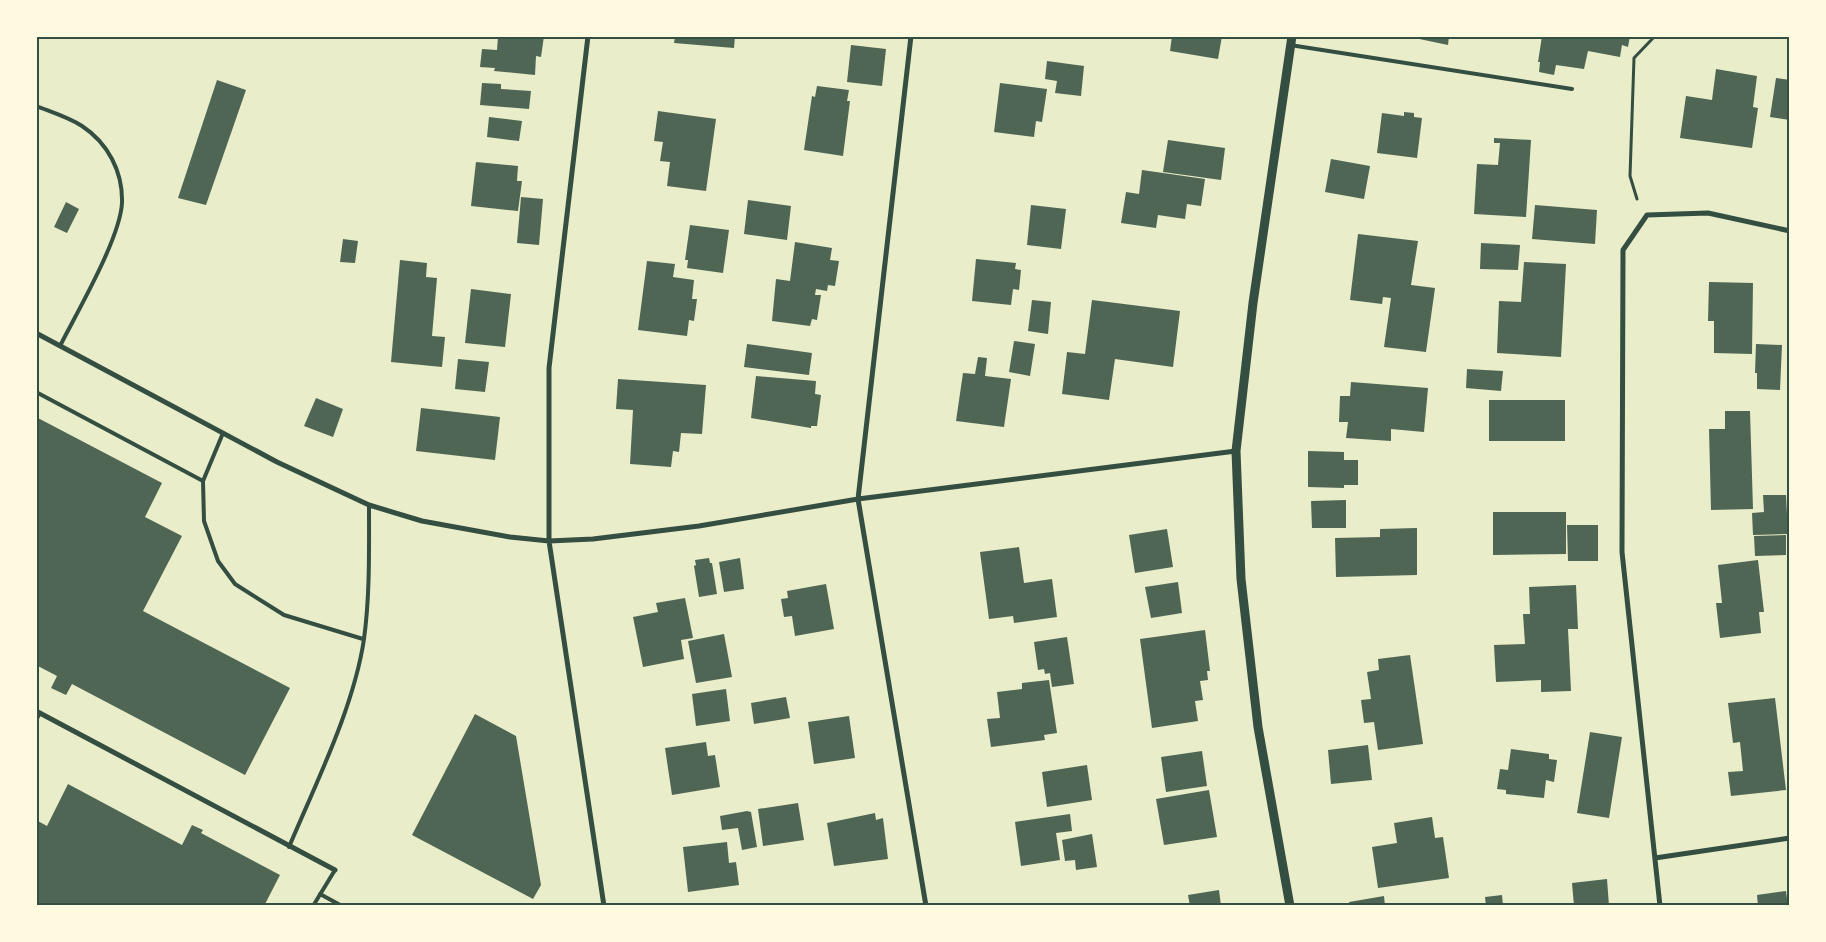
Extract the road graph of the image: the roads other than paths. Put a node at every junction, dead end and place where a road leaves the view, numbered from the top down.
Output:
1 (588, 36) edge
2 (911, 36) edge
3 (1291, 41) edge
4 (1572, 89) dead end
5 (36, 106) edge
6 (1790, 231) edge
7 (36, 333) edge
8 (60, 346) junction
9 (36, 392) edge
10 (223, 432) junction
11 (1236, 452) junction
12 (202, 481) junction
13 (858, 499) junction
14 (369, 505) junction
15 (549, 541) junction
16 (364, 639) junction
17 (38, 712) edge
18 (36, 720) edge
19 (1790, 838) edge
20 (290, 847) junction
21 (1655, 858) junction
22 (335, 870) joint
23 (320, 894) junction
24 (314, 906) edge
25 (342, 906) edge
26 (604, 906) edge
27 (926, 906) edge
28 (1290, 906) edge
29 (1660, 906) edge

1 - 15 street
2 - 13 street
3 - 4 lane
3 - 11 street
5 - 8 lane
6 - 21 street
7 - 8 street
8 - 10 street
9 - 12 lane
10 - 12 lane
10 - 14 street
11 - 13 street
11 - 28 street
12 - 16 lane
13 - 15 street
13 - 27 street
14 - 15 street
14 - 16 lane
15 - 26 street
16 - 20 lane
17 - 18 lane
17 - 20 street
19 - 21 street
20 - 22 street
21 - 29 street
22 - 23 lane
23 - 24 lane
23 - 25 lane

